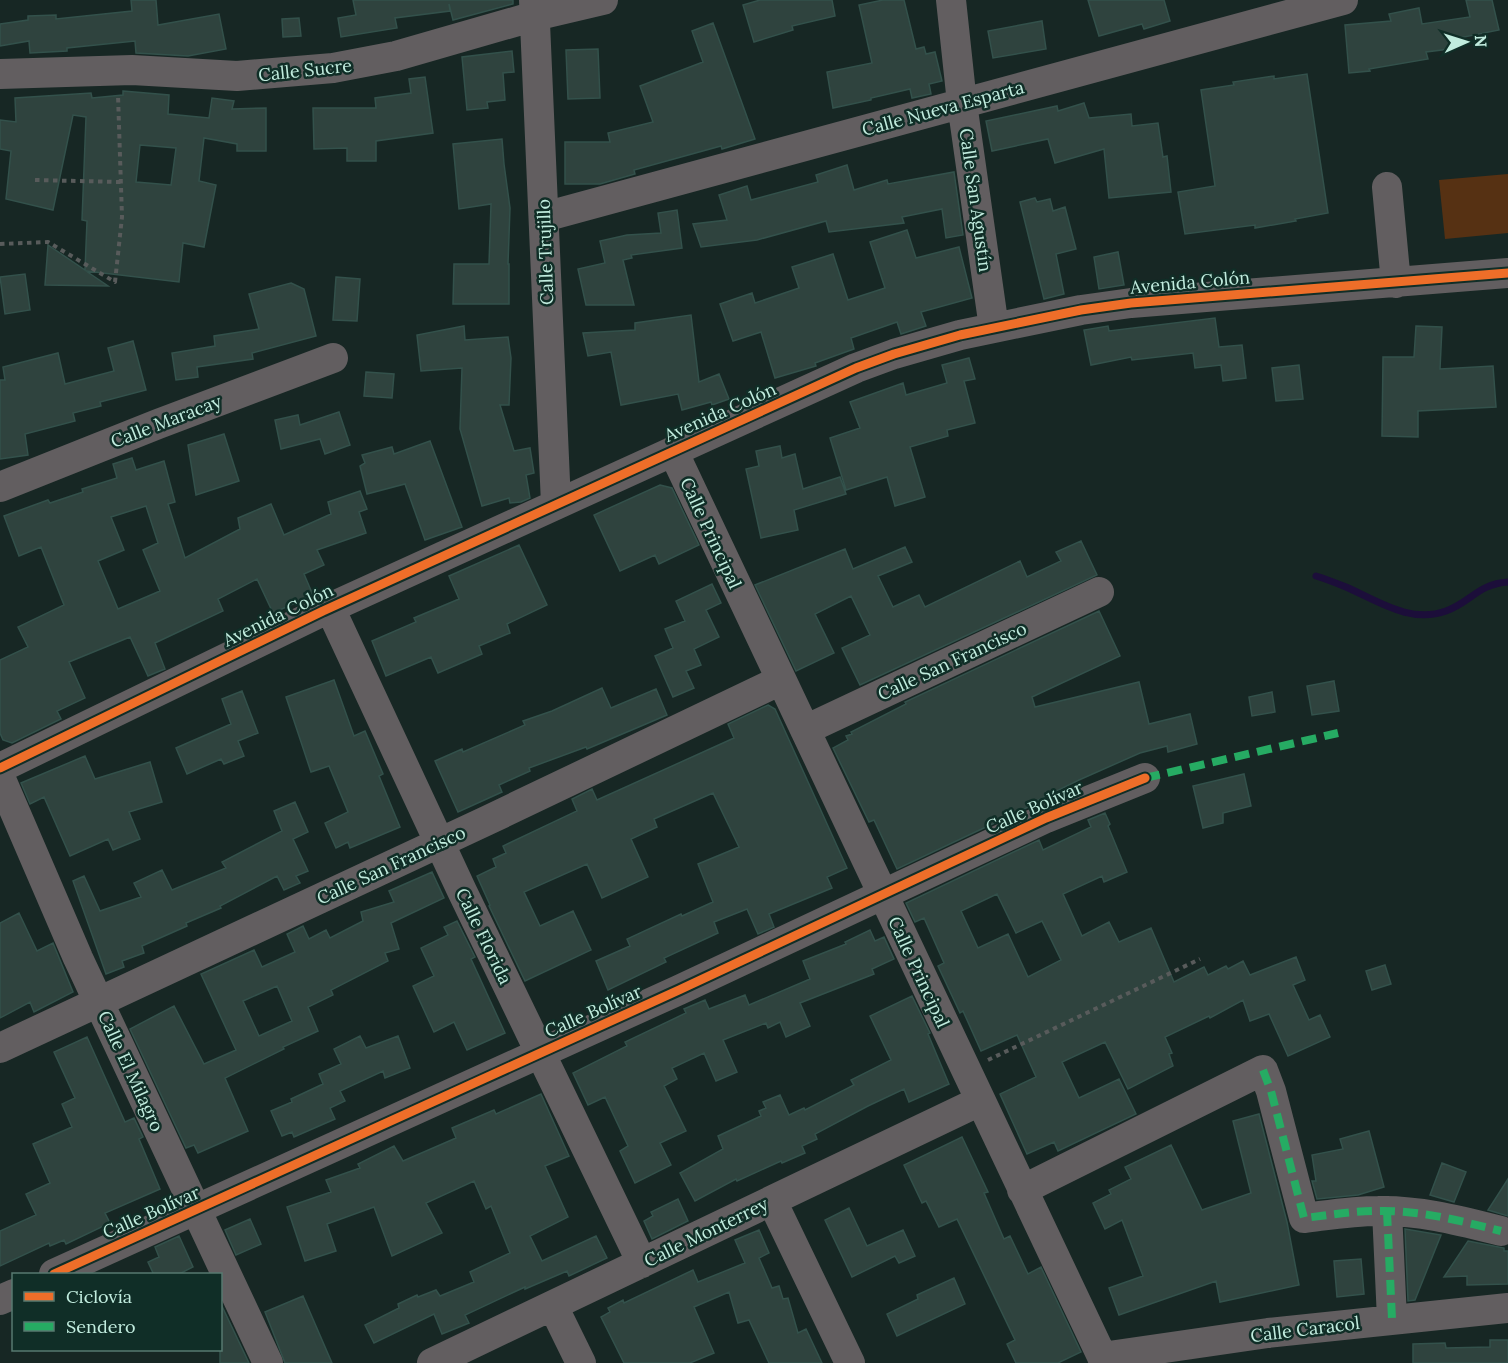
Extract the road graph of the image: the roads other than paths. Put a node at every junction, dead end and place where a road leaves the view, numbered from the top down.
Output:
1 (603, 0) edge
2 (951, 0) edge
3 (1343, 0) edge
4 (1286, 7) edge
5 (534, 8) edge
6 (0, 74) edge
7 (962, 103) junction
8 (1387, 187) dead end
9 (544, 217) junction
10 (1508, 273) edge
11 (1396, 283) junction
12 (994, 328) junction
13 (333, 358) dead end
14 (673, 451) junction
15 (0, 487) edge
16 (556, 504) junction
17 (1099, 592) dead end
18 (330, 608) junction
19 (781, 680) junction
20 (805, 730) junction
21 (0, 768) edge
22 (0, 777) edge
23 (1145, 777) dead end
24 (440, 842) junction
25 (883, 895) junction
26 (98, 1001) junction
27 (0, 1048) edge
28 (541, 1053) junction
29 (980, 1101) junction
30 (1022, 1190) junction
31 (772, 1201) junction
32 (196, 1210) junction
33 (1387, 1211) junction
34 (1501, 1231) dead end
35 (642, 1263) junction
36 (58, 1273) edge
37 (553, 1305) junction
38 (1508, 1308) edge
39 (1392, 1319) junction
40 (1103, 1360) edge
41 (268, 1363) edge
42 (432, 1363) edge
43 (581, 1363) edge
44 (850, 1363) edge

1 - 5 street, Calle Sucre
2 - 7 street, Calle San Agustín
3 - 4 street, Calle Nueva Esparta
4 - 7 street, Calle Nueva Esparta
5 - 6 street, Calle Sucre
5 - 9 street, Calle Trujillo
7 - 9 street, Calle Nueva Esparta
7 - 12 street, Calle San Agustín
8 - 11 street
9 - 16 street, Calle Trujillo
10 - 11 street, Avenida Colón
11 - 12 street, Avenida Colón
12 - 14 street, Avenida Colón
13 - 15 street, Calle Maracay
14 - 16 street, Avenida Colón
14 - 19 street, Calle Principal
16 - 18 street, Avenida Colón
17 - 20 street, Calle San Francisco
18 - 21 street, Avenida Colón
18 - 24 street, Calle Florida
19 - 20 street, Calle Principal
19 - 24 street, Calle San Francisco
20 - 25 street, Calle Principal
22 - 26 street, Calle El Milagro
23 - 25 street, Calle Bolívar
24 - 26 street, Calle San Francisco
24 - 28 street, Calle Florida
25 - 28 street, Calle Bolívar
25 - 29 street, Calle Principal
26 - 27 street, Calle San Francisco
26 - 32 street, Calle El Milagro
28 - 32 street, Calle Bolívar
28 - 35 street, Calle Florida
29 - 30 street, Calle Principal
29 - 31 street, Calle Monterrey
30 - 33 street
30 - 40 street, Calle Principal
31 - 35 street, Calle Monterrey
31 - 44 street
32 - 36 street, Calle Bolívar
32 - 41 street, Calle El Milagro
33 - 34 street
33 - 39 street
35 - 37 street, Calle Monterrey
37 - 42 street, Calle Monterrey
37 - 43 street
38 - 39 street, Calle Caracol
39 - 40 street, Calle Caracol

